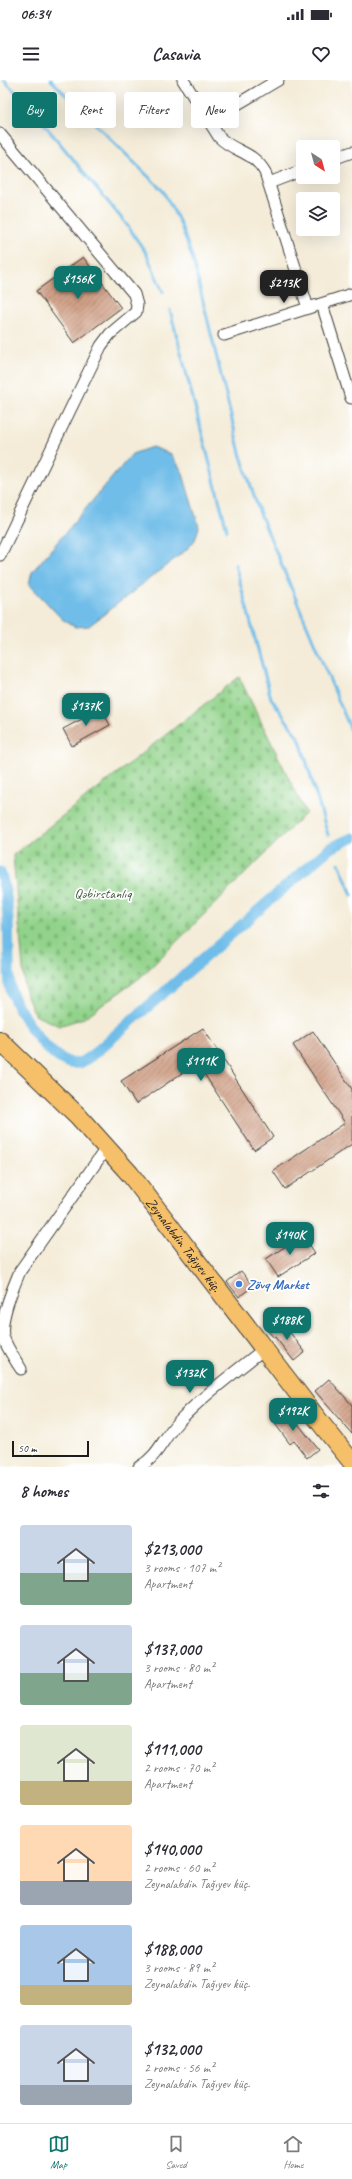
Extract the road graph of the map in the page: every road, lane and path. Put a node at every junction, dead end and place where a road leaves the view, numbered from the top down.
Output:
1 (183, 80) edge
2 (278, 80) edge
3 (191, 93) edge
4 (239, 103) edge
5 (214, 128) edge
6 (0, 134) edge
7 (352, 152) edge
8 (340, 156) edge
9 (296, 173) edge
10 (269, 183) junction
11 (352, 294) edge
12 (322, 304) junction
13 (308, 308) junction
14 (224, 335) dead end
15 (351, 398) edge
16 (0, 555) edge
17 (0, 1042) edge
18 (107, 1147) junction
19 (264, 1349) junction
20 (21, 1369) dead end
21 (352, 1462) edge
22 (139, 1467) edge

1 - 3 street
2 - 4 street
5 - 10 street
6 - 16 street
7 - 8 street
9 - 10 street
10 - 13 street
11 - 12 street
12 - 13 street
12 - 15 street
13 - 14 street
17 - 18 main road, Zeynalabdin Tağıyev küç.
18 - 19 main road, Zeynalabdin Tağıyev küç.
18 - 20 street
19 - 21 main road, Zeynalabdin Tağıyev küç.
19 - 22 street

